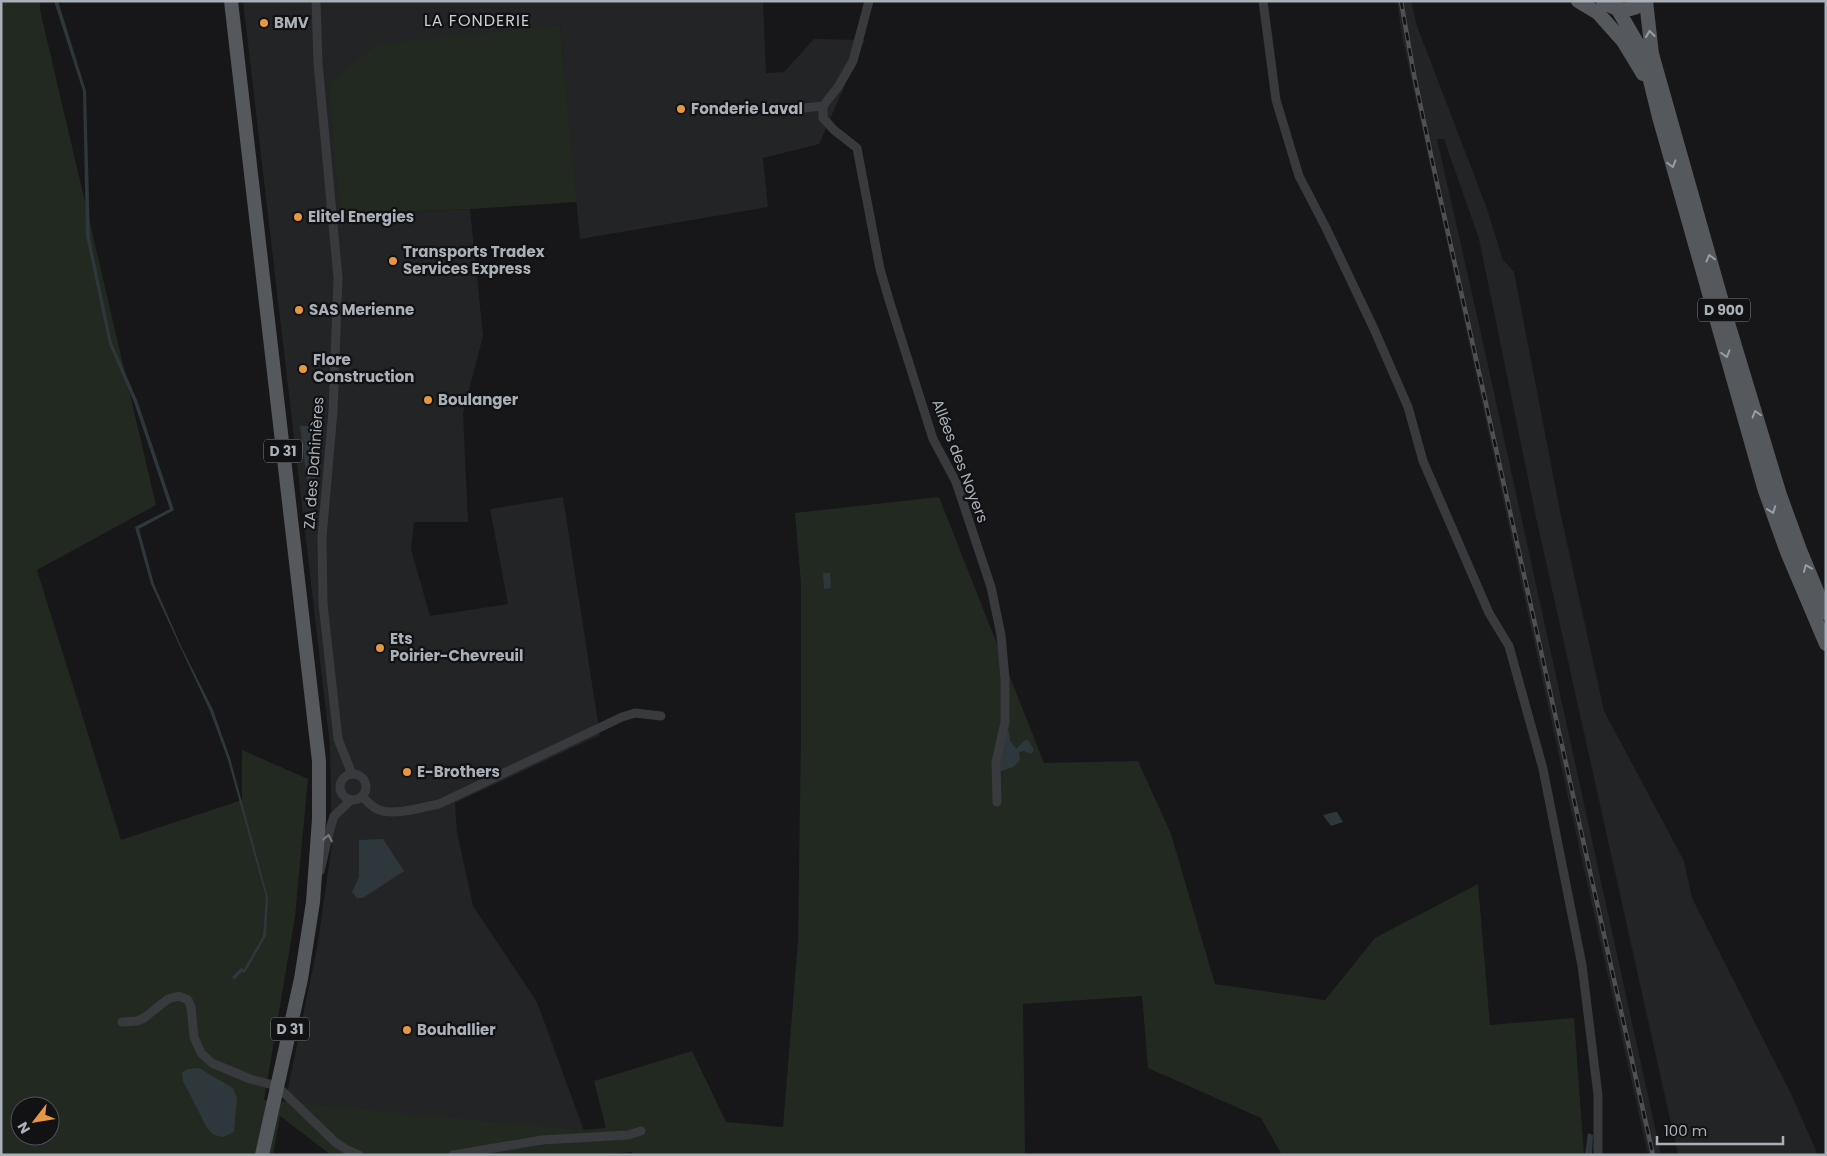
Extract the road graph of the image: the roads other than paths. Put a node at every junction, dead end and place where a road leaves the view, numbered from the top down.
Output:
1 (231, 1) edge
2 (316, 1) edge
3 (869, 1) edge
4 (1263, 1) edge
5 (1578, 1) edge
6 (1602, 1) edge
7 (1646, 1) edge
8 (1618, 10) junction
9 (823, 106) junction
10 (804, 108) dead end
11 (1659, 117) junction
12 (1826, 613) edge
13 (1826, 644) edge
14 (661, 716) dead end
15 (352, 774) junction
16 (362, 796) junction
17 (351, 800) junction
18 (997, 802) dead end
19 (312, 902) junction
20 (122, 1022) dead end
21 (277, 1086) junction
22 (641, 1131) dead end
23 (262, 1155) edge
24 (359, 1155) edge
25 (454, 1155) edge
26 (1598, 1155) edge

1 - 19 main road, D 31
2 - 15 street, ZA des Dahinières
3 - 9 street
4 - 26 street
5 - 11 main road
6 - 8 main road
7 - 8 main road
12 -> 7 main road, D 900
8 - 11 main road, D 900
9 - 10 street
9 - 18 street, Allées des Noyers
11 -> 13 main road, D 900
14 - 16 street
15 - 16 street
15 - 17 street
16 - 17 street
19 -> 17 street
19 - 21 main road, D 31
20 - 21 street
21 - 23 main road, D 31
21 - 24 street
22 - 25 street

